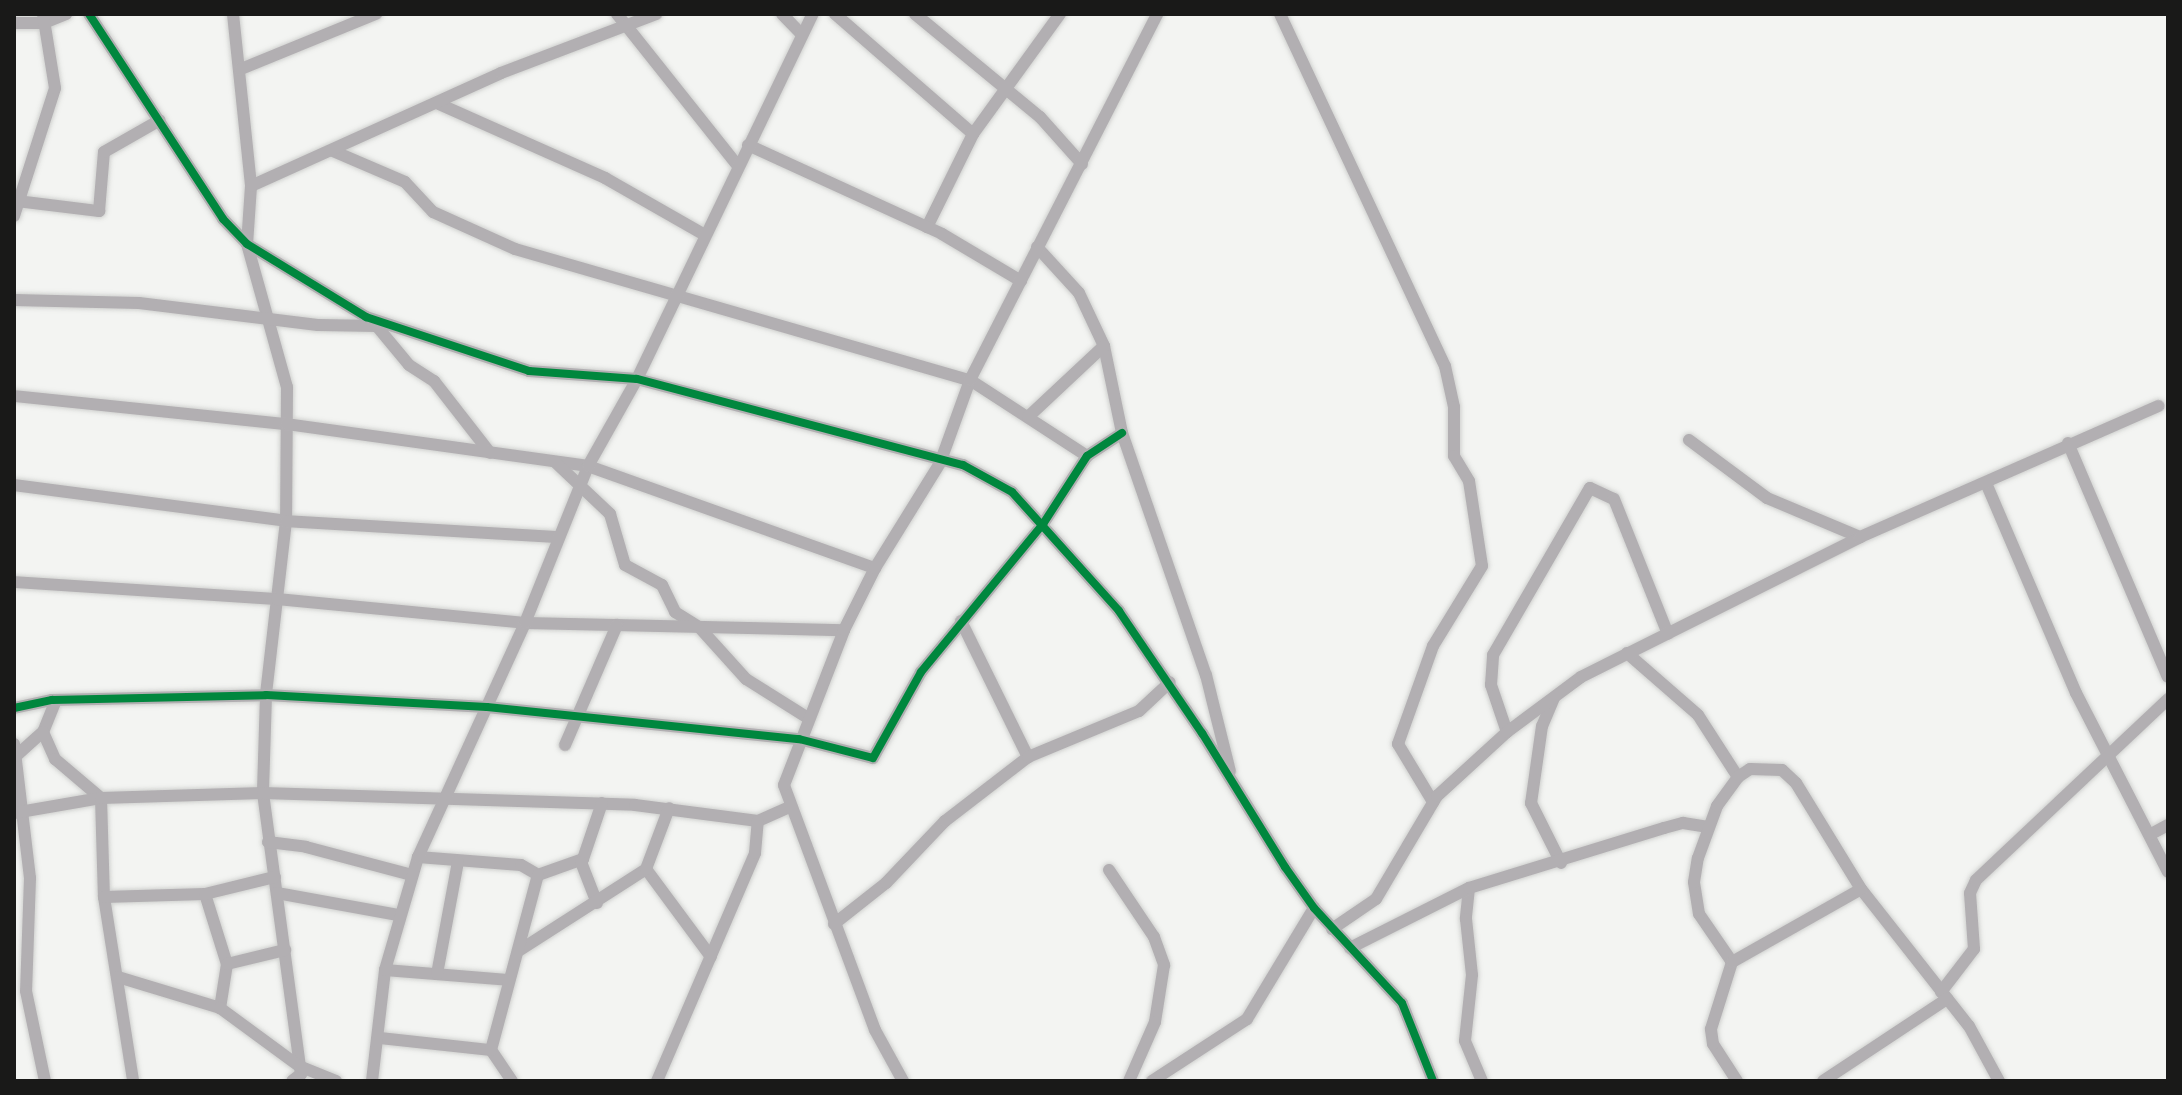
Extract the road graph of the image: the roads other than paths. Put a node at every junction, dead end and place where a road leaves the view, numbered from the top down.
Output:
1 (66, 14) edge
2 (89, 14) edge
3 (233, 14) edge
4 (376, 14) edge
5 (656, 14) edge
6 (782, 14) edge
7 (813, 14) edge
8 (835, 14) edge
9 (915, 14) edge
10 (1060, 14) edge
11 (1157, 14) edge
12 (1280, 14) edge
13 (43, 18) edge
14 (622, 19) edge
15 (14, 23) edge
16 (801, 34) junction
17 (241, 69) junction
18 (1009, 91) junction
19 (439, 104) junction
20 (160, 120) junction
21 (973, 134) junction
22 (748, 145) junction
23 (333, 151) junction
24 (1082, 164) junction
25 (738, 166) junction
26 (251, 186) junction
27 (17, 201) junction
28 (14, 216) edge
29 (927, 227) junction
30 (705, 235) junction
31 (247, 244) junction
32 (1037, 247) junction
33 (1021, 281) junction
34 (675, 299) junction
35 (14, 300) edge
36 (268, 315) junction
37 (366, 317) junction
38 (378, 326) junction
39 (1104, 346) junction
40 (637, 379) junction
41 (970, 380) junction
42 (14, 396) edge
43 (2159, 406) dead end
44 (1028, 417) junction
45 (286, 424) junction
46 (1122, 433) junction
47 (1689, 440) dead end
48 (2068, 443) junction
49 (490, 453) junction
50 (1087, 456) junction
51 (555, 462) junction
52 (940, 463) junction
53 (588, 466) junction
54 (1986, 483) junction
55 (14, 485) edge
56 (580, 485) junction
57 (286, 521) junction
58 (1043, 524) junction
59 (559, 537) junction
60 (1860, 537) junction
61 (875, 568) junction
62 (14, 582) edge
63 (277, 599) junction
64 (961, 621) junction
65 (525, 623) junction
66 (617, 625) junction
67 (699, 627) junction
68 (844, 630) junction
69 (1668, 634) junction
70 (1627, 653) junction
71 (2168, 677) edge
72 (1170, 682) junction
73 (266, 695) junction
74 (1555, 695) junction
75 (2168, 699) edge
76 (56, 700) junction
77 (487, 707) junction
78 (14, 708) edge
79 (578, 715) junction
80 (808, 718) junction
81 (43, 732) junction
82 (1507, 732) junction
83 (799, 739) junction
84 (565, 745) dead end
85 (15, 750) edge
86 (2109, 755) junction
87 (1028, 757) junction
88 (1738, 777) junction
89 (1233, 785) junction
90 (263, 793) junction
91 (444, 795) junction
92 (101, 798) junction
93 (1433, 802) junction
94 (602, 803) junction
95 (790, 807) junction
96 (669, 808) junction
97 (20, 811) edge
98 (758, 821) junction
99 (2168, 825) edge
100 (1707, 827) junction
101 (2151, 834) junction
102 (268, 842) junction
103 (418, 857) junction
104 (458, 862) junction
105 (581, 862) junction
106 (1561, 863) junction
107 (646, 869) junction
108 (1109, 870) dead end
109 (2168, 872) edge
110 (412, 875) junction
111 (538, 875) junction
112 (275, 877) junction
113 (1469, 888) junction
114 (1861, 889) junction
115 (277, 893) junction
116 (205, 894) junction
117 (104, 897) junction
118 (597, 903) junction
119 (1314, 908) junction
120 (398, 915) junction
121 (834, 924) junction
122 (1332, 929) junction
123 (1350, 948) junction
124 (285, 950) junction
125 (520, 950) junction
126 (711, 957) junction
127 (1732, 962) junction
128 (227, 964) junction
129 (385, 970) junction
130 (437, 974) junction
131 (118, 977) junction
132 (508, 980) junction
133 (1944, 995) junction
134 (220, 1008) junction
135 (380, 1038) junction
136 (491, 1050) junction
137 (299, 1075) edge
138 (45, 1081) edge
139 (133, 1081) edge
140 (336, 1081) edge
141 (372, 1081) edge
142 (512, 1081) edge
143 (657, 1081) edge
144 (903, 1081) edge
145 (1129, 1081) edge
146 (1152, 1081) edge
147 (1433, 1081) edge
148 (1482, 1081) edge
149 (1737, 1081) edge
150 (1823, 1081) edge
151 (1999, 1081) edge

1 - 13 street
2 - 20 street
3 - 17 street
4 - 17 street
5 - 14 street
6 - 16 street
7 - 16 street
8 - 21 street
9 - 18 street
10 - 18 street
11 - 24 street
12 - 93 street
13 - 15 street
13 - 27 street
14 - 19 street
14 - 25 street
16 - 22 street
17 - 26 street
18 - 21 street
18 - 24 street
19 - 23 street
19 - 30 street
20 - 27 street
20 - 31 street
21 - 29 street
22 - 25 street
22 - 29 street
23 - 26 street
23 - 34 street
24 - 32 street
25 - 30 street
26 - 31 street
27 - 28 street
29 - 33 street
30 - 34 street
31 - 36 street
31 - 37 street
32 - 33 street
32 - 39 street
33 - 41 street
34 - 40 street
34 - 41 street
35 - 36 street
36 - 38 street
36 - 45 street
37 - 38 street
37 - 40 street
38 - 49 street
39 - 44 street
39 - 46 street
40 - 52 street
40 - 53 street
41 - 44 street
41 - 52 street
42 - 45 street
43 - 48 street
44 - 50 street
45 - 49 street
45 - 57 street
46 - 50 street
46 - 89 street
47 - 60 street
48 - 54 street
48 - 71 street
49 - 51 street
50 - 58 street
51 - 53 street
51 - 56 street
52 - 58 street
52 - 61 street
53 - 56 street
53 - 61 street
54 - 60 street
54 - 86 street
55 - 57 street
56 - 59 street
56 - 67 street
57 - 59 street
57 - 63 street
58 - 64 street
58 - 72 street
59 - 65 street
60 - 69 street
61 - 68 street
62 - 63 street
63 - 65 street
63 - 73 street
64 - 83 street
64 - 87 street
65 - 66 street
65 - 77 street
66 - 67 street
66 - 79 street
67 - 68 street
67 - 80 street
68 - 80 street
69 - 70 street
69 - 82 street
70 - 74 street
70 - 88 street
72 - 87 street
72 - 89 street
73 - 76 street
73 - 77 street
73 - 90 street
74 - 82 street
74 - 106 street
75 - 86 street
76 - 78 street
76 - 81 street
77 - 79 street
77 - 91 street
79 - 83 street
79 - 84 street
80 - 83 street
81 - 85 street
81 - 92 street
82 - 93 street
83 - 95 street
85 - 97 street
86 - 101 street
86 - 133 street
87 - 121 street
88 - 100 street
88 - 114 street
89 - 119 street
90 - 91 street
90 - 92 street
90 - 102 street
91 - 94 street
91 - 103 street
92 - 97 street
92 - 117 street
93 - 122 street
94 - 96 street
94 - 105 street
95 - 98 street
95 - 121 street
96 - 98 street
96 - 107 street
97 - 138 street
98 - 126 street
99 - 101 street
100 - 106 street
100 - 127 street
101 - 109 street
102 - 110 street
102 - 112 street
103 - 104 street
103 - 110 street
104 - 111 street
104 - 130 street
105 - 111 street
105 - 118 street
106 - 113 street
107 - 118 street
107 - 126 street
108 - 145 street
110 - 120 street
111 - 125 street
112 - 115 street
112 - 116 street
113 - 123 street
113 - 148 street
114 - 127 street
114 - 133 street
115 - 120 street
115 - 124 street
116 - 117 street
116 - 128 street
117 - 131 street
118 - 125 street
119 - 122 street
119 - 146 street
120 - 129 street
121 - 144 street
122 - 123 street
123 - 147 street
124 - 128 street
124 - 137 street
125 - 132 street
126 - 143 street
127 - 149 street
128 - 134 street
129 - 130 street
129 - 135 street
130 - 132 street
131 - 134 street
131 - 139 street
132 - 136 street
133 - 150 street
133 - 151 street
134 - 137 street
135 - 136 street
135 - 141 street
136 - 142 street
137 - 140 street

